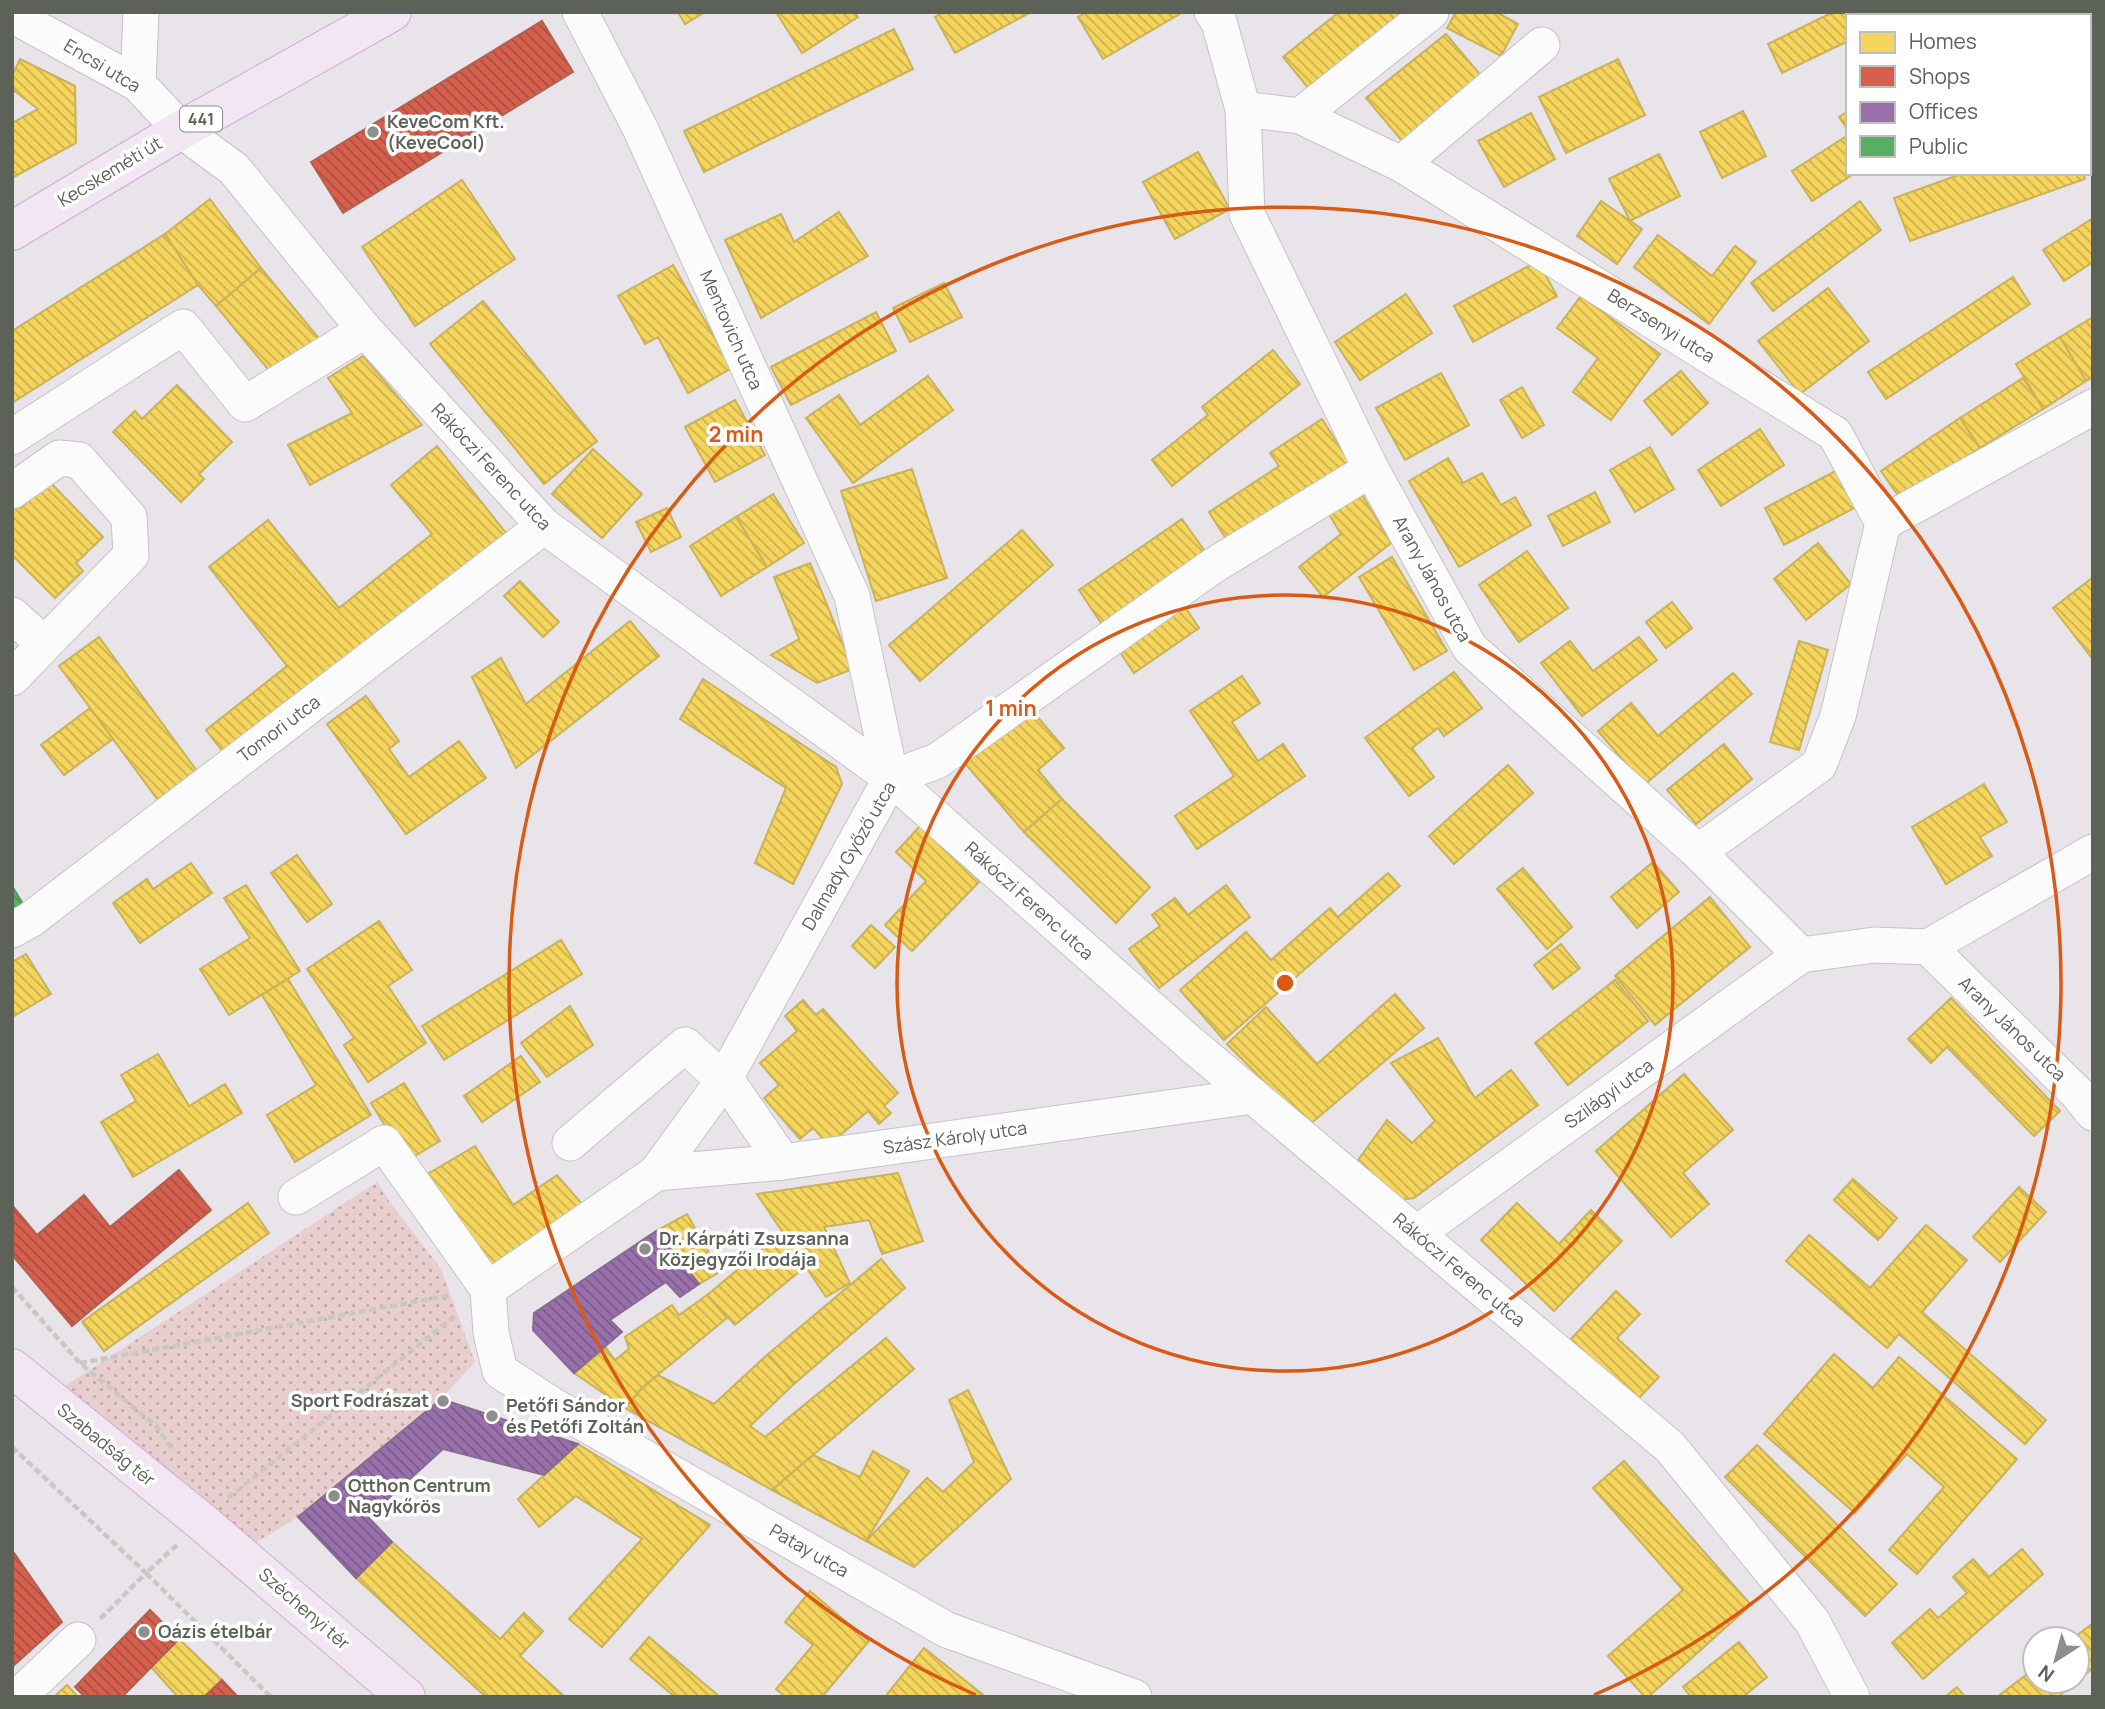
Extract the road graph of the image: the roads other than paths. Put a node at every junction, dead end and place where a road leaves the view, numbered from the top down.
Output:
1 (141, 12) edge
2 (392, 12) edge
3 (580, 12) edge
4 (1212, 12) edge
5 (1431, 12) edge
6 (12, 15) edge
7 (1542, 46) dead end
8 (138, 84) junction
9 (1243, 109) junction
10 (1300, 116) junction
11 (181, 130) junction
12 (1401, 164) junction
13 (12, 231) edge
14 (365, 330) junction
15 (2093, 407) edge
16 (12, 437) edge
17 (1371, 469) junction
18 (12, 491) edge
19 (1883, 523) junction
20 (544, 526) junction
21 (12, 615) edge
22 (44, 643) junction
23 (12, 678) edge
24 (891, 778) junction
25 (1699, 852) junction
26 (2093, 852) edge
27 (12, 930) edge
28 (1928, 947) junction
29 (1801, 955) junction
30 (725, 1078) junction
31 (1253, 1096) junction
32 (2088, 1099) edge
33 (570, 1143) dead end
34 (783, 1162) junction
35 (656, 1172) junction
36 (296, 1196) dead end
37 (1416, 1234) junction
38 (488, 1289) junction
39 (12, 1368) edge
40 (203, 1521) joint
41 (78, 1640) road end
42 (18, 1697) edge
43 (406, 1697) edge
44 (1134, 1697) edge
45 (1852, 1697) edge

1 - 8 street
2 - 11 main road, Kecskeméti út / 441
3 - 24 street, Mentovich utca
4 - 9 street, Arany János utca
5 - 10 street
6 - 8 street, Encsi utca
7 - 12 street
8 - 11 street, Encsi utca
9 - 10 street, Berzsenyi utca
9 - 17 street, Arany János utca
10 - 12 street, Berzsenyi utca
11 - 13 main road, Kecskeméti út / 441
11 - 14 street, Rákóczi Ferenc utca
12 - 19 street, Berzsenyi utca
14 - 16 street
14 - 20 street, Rákóczi Ferenc utca
15 - 19 street
17 - 24 street, Dalmady Győző utca
17 - 25 street, Arany János utca
18 - 22 street
19 - 25 street
20 - 24 street, Rákóczi Ferenc utca
20 - 27 street, Tomori utca
21 - 22 street
22 - 23 street
24 - 30 street, Dalmady Győző utca
24 - 31 street, Rákóczi Ferenc utca
25 - 29 street, Arany János utca
26 - 28 street
28 - 29 street
28 - 32 street, Arany János utca
29 - 37 street, Szilágyi utca
30 - 33 street
30 - 34 street
30 - 35 street, Dalmady Győző utca
31 - 34 street, Szász Károly utca
31 - 37 street, Rákóczi Ferenc utca
34 - 35 street, Szász Károly utca
35 - 38 street, Dalmady Győző utca
36 - 38 street
37 - 45 street, Rákóczi Ferenc utca
38 - 44 street, Patay utca
39 - 40 main road, Szabadság tér
40 - 43 main road, Széchenyi tér
41 - 42 street

